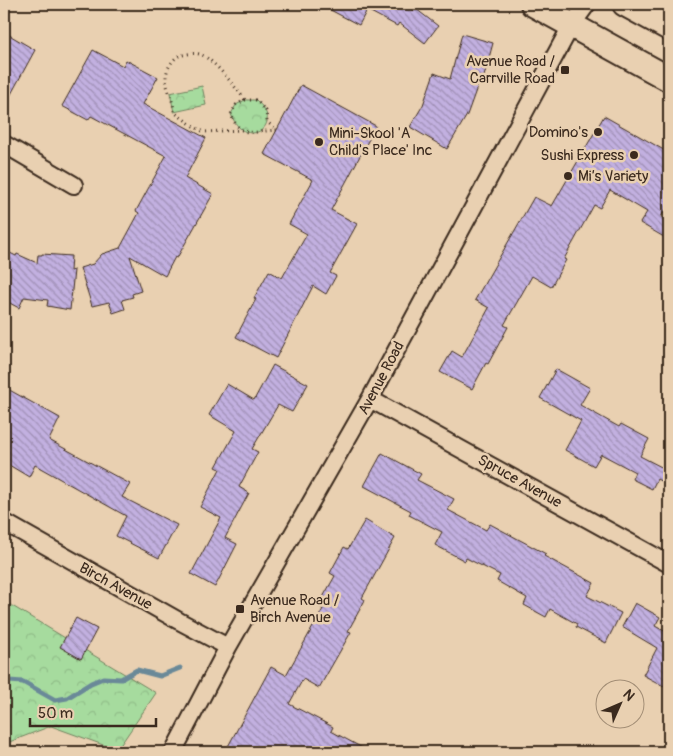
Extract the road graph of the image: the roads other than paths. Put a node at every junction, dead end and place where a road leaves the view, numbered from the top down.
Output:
1 (533, 4) edge
2 (587, 4) edge
3 (625, 4) edge
4 (571, 26) junction
5 (669, 28) edge
6 (669, 78) edge
7 (4, 144) edge
8 (74, 185) dead end
9 (370, 399) junction
10 (4, 522) edge
11 (669, 564) edge
12 (228, 647) junction
13 (173, 752) edge

1 - 4 main road
2 - 4 street, Avenue Road
3 - 5 main road
4 - 6 main road
4 - 9 street, Avenue Road
7 - 8 street
9 - 11 street, Spruce Avenue
9 - 12 street, Avenue Road
10 - 12 street, Birch Avenue
12 - 13 street, Avenue Road

